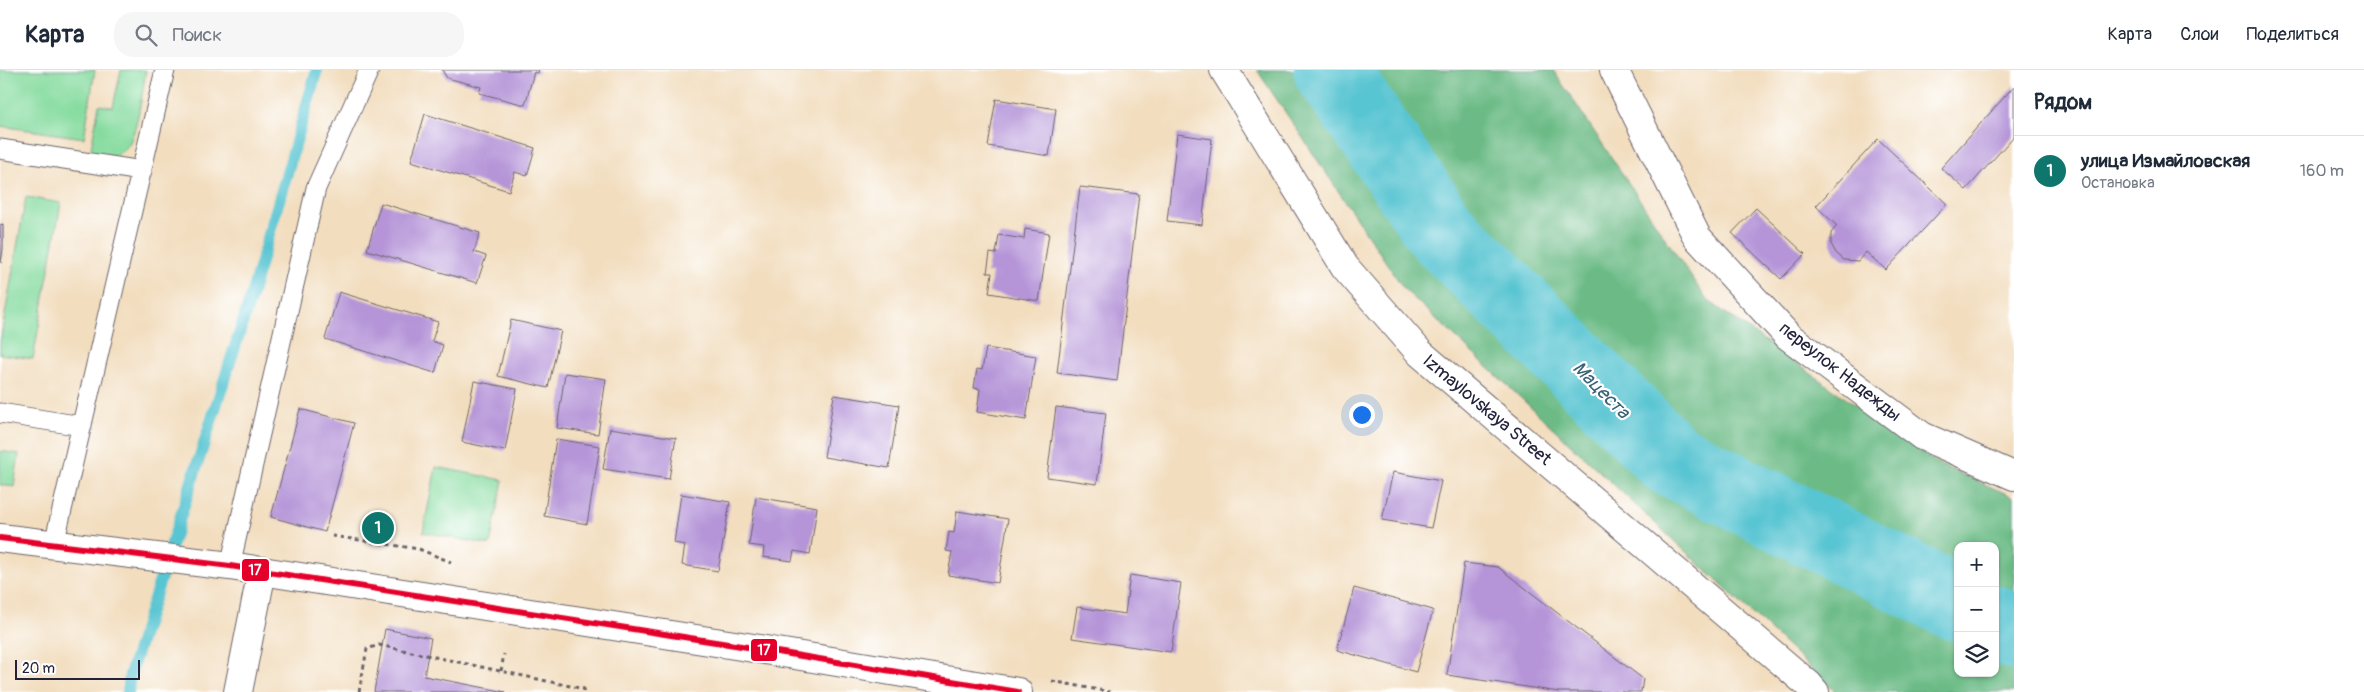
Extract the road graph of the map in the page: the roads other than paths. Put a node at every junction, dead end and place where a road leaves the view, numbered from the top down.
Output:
1 (165, 70) edge
2 (369, 70) edge
3 (1224, 70) edge
4 (1614, 70) edge
5 (0, 148) edge
6 (142, 171) junction
7 (0, 413) edge
8 (82, 426) junction
9 (2014, 476) edge
10 (0, 538) edge
11 (54, 544) junction
12 (230, 566) junction
13 (262, 571) junction
14 (238, 692) edge
15 (1018, 692) edge
16 (1815, 692) edge

1 - 6 lane
2 - 12 lane
3 - 16 street, Izmaylovskaya Street
4 - 9 street, переулок Надежды
5 - 6 lane
6 - 8 lane
7 - 8 lane
8 - 11 lane
10 - 11 street
11 - 12 street
12 - 13 street
13 - 14 street
13 - 15 street

